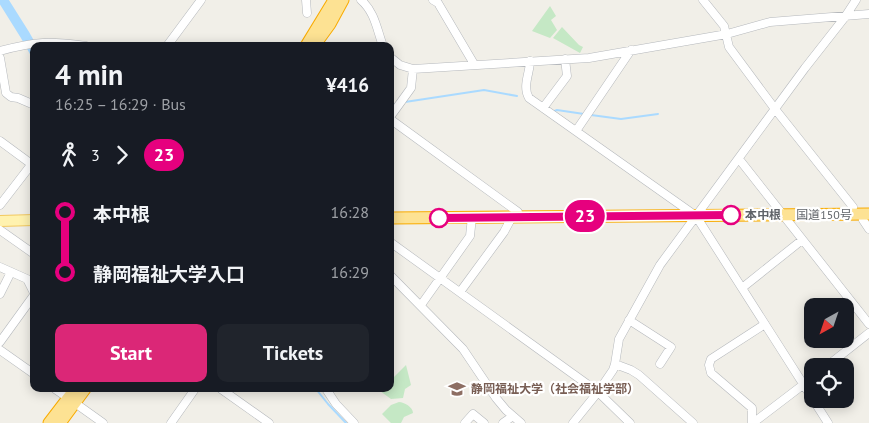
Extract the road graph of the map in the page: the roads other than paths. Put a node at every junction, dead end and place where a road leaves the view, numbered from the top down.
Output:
1 (201, 0) edge
2 (306, 0) edge
3 (334, 0) edge
4 (343, 0) edge
5 (361, 0) edge
6 (433, 0) edge
7 (703, 0) edge
8 (856, 0) edge
9 (308, 13) dead end
10 (869, 14) edge
11 (845, 17) junction
12 (727, 34) junction
13 (34, 42) edge
14 (56, 42) edge
15 (170, 42) edge
16 (308, 42) edge
17 (317, 42) edge
18 (383, 42) edge
19 (30, 43) edge
20 (631, 50) junction
21 (0, 51) edge
22 (0, 58) edge
23 (565, 59) junction
24 (530, 61) junction
25 (394, 62) edge
26 (474, 64) junction
27 (413, 69) junction
28 (3, 94) edge
29 (30, 103) edge
30 (543, 108) junction
31 (775, 109) junction
32 (394, 112) edge
33 (394, 121) edge
34 (576, 131) junction
35 (0, 141) edge
36 (739, 159) junction
37 (30, 162) edge
38 (30, 168) edge
39 (0, 205) edge
40 (853, 207) dead end
41 (782, 215) junction
42 (696, 216) junction
43 (472, 217) junction
44 (515, 217) junction
45 (866, 217) edge
46 (394, 218) edge
47 (30, 220) edge
48 (0, 221) edge
49 (869, 229) edge
50 (0, 230) edge
51 (802, 240) junction
52 (394, 245) edge
53 (30, 251) edge
54 (0, 267) edge
55 (12, 272) junction
56 (394, 279) edge
57 (440, 279) junction
58 (30, 285) edge
59 (742, 288) junction
60 (460, 292) junction
61 (0, 294) edge
62 (30, 300) edge
63 (421, 306) junction
64 (629, 320) junction
65 (765, 324) junction
66 (869, 324) edge
67 (869, 333) edge
68 (0, 342) edge
69 (0, 350) edge
70 (837, 358) edge
71 (615, 364) junction
72 (660, 364) dead end
73 (30, 371) edge
74 (803, 385) junction
75 (193, 392) edge
76 (226, 392) edge
77 (328, 392) edge
78 (598, 392) junction
79 (73, 397) edge
80 (513, 416) junction
81 (49, 423) edge
82 (60, 423) edge
83 (102, 423) edge
84 (171, 423) edge
85 (270, 423) edge
86 (354, 423) edge
87 (465, 423) edge
88 (484, 423) edge
89 (502, 423) edge
90 (522, 423) edge
91 (573, 423) edge
92 (630, 423) edge
93 (693, 423) edge
94 (753, 423) edge
95 (828, 423) edge

1 - 15 street
2 - 9 street
3 - 16 highway
4 - 17 highway
5 - 18 street
6 - 26 street
7 - 12 street
8 - 11 street
10 - 11 street
11 - 12 street
11 - 31 street
12 - 20 street
12 - 31 street
13 - 14 street
19 - 21 street
20 - 23 street
20 - 34 street
22 - 28 street
23 - 24 street
23 - 30 street
24 - 26 street
24 - 30 street
25 - 27 street
26 - 27 street
27 - 32 street
28 - 29 street
30 - 34 street
31 - 36 street
31 - 40 street
33 - 44 street
34 - 42 street
35 - 37 street
36 - 41 street
36 - 42 street
38 - 39 street
41 - 42 highway, 国道150号
41 - 45 highway, 国道150号
41 - 51 street
42 - 44 highway, 国道150号
42 - 59 street
42 - 64 street
43 - 44 highway, 国道150号
43 - 46 highway, 国道150号
43 - 57 street
44 - 60 street
45 - 49 street
47 - 48 main road
50 - 53 street
51 - 59 street
51 - 66 street
52 - 57 street
54 - 55 street
55 - 58 street
55 - 61 street
56 - 63 street
57 - 60 street
57 - 63 street
59 - 65 street
60 - 78 street
62 - 68 street
63 - 80 street
64 - 71 street
64 - 72 street
65 - 74 street
65 - 94 street
67 - 70 street
69 - 73 street
71 - 78 street
71 - 93 street
74 - 94 street
74 - 95 street
75 - 84 street
76 - 85 street
77 - 86 street
78 - 91 street
78 - 92 street
79 - 81 highway
79 - 82 highway
79 - 83 street
80 - 89 street
80 - 90 street
87 - 88 street

